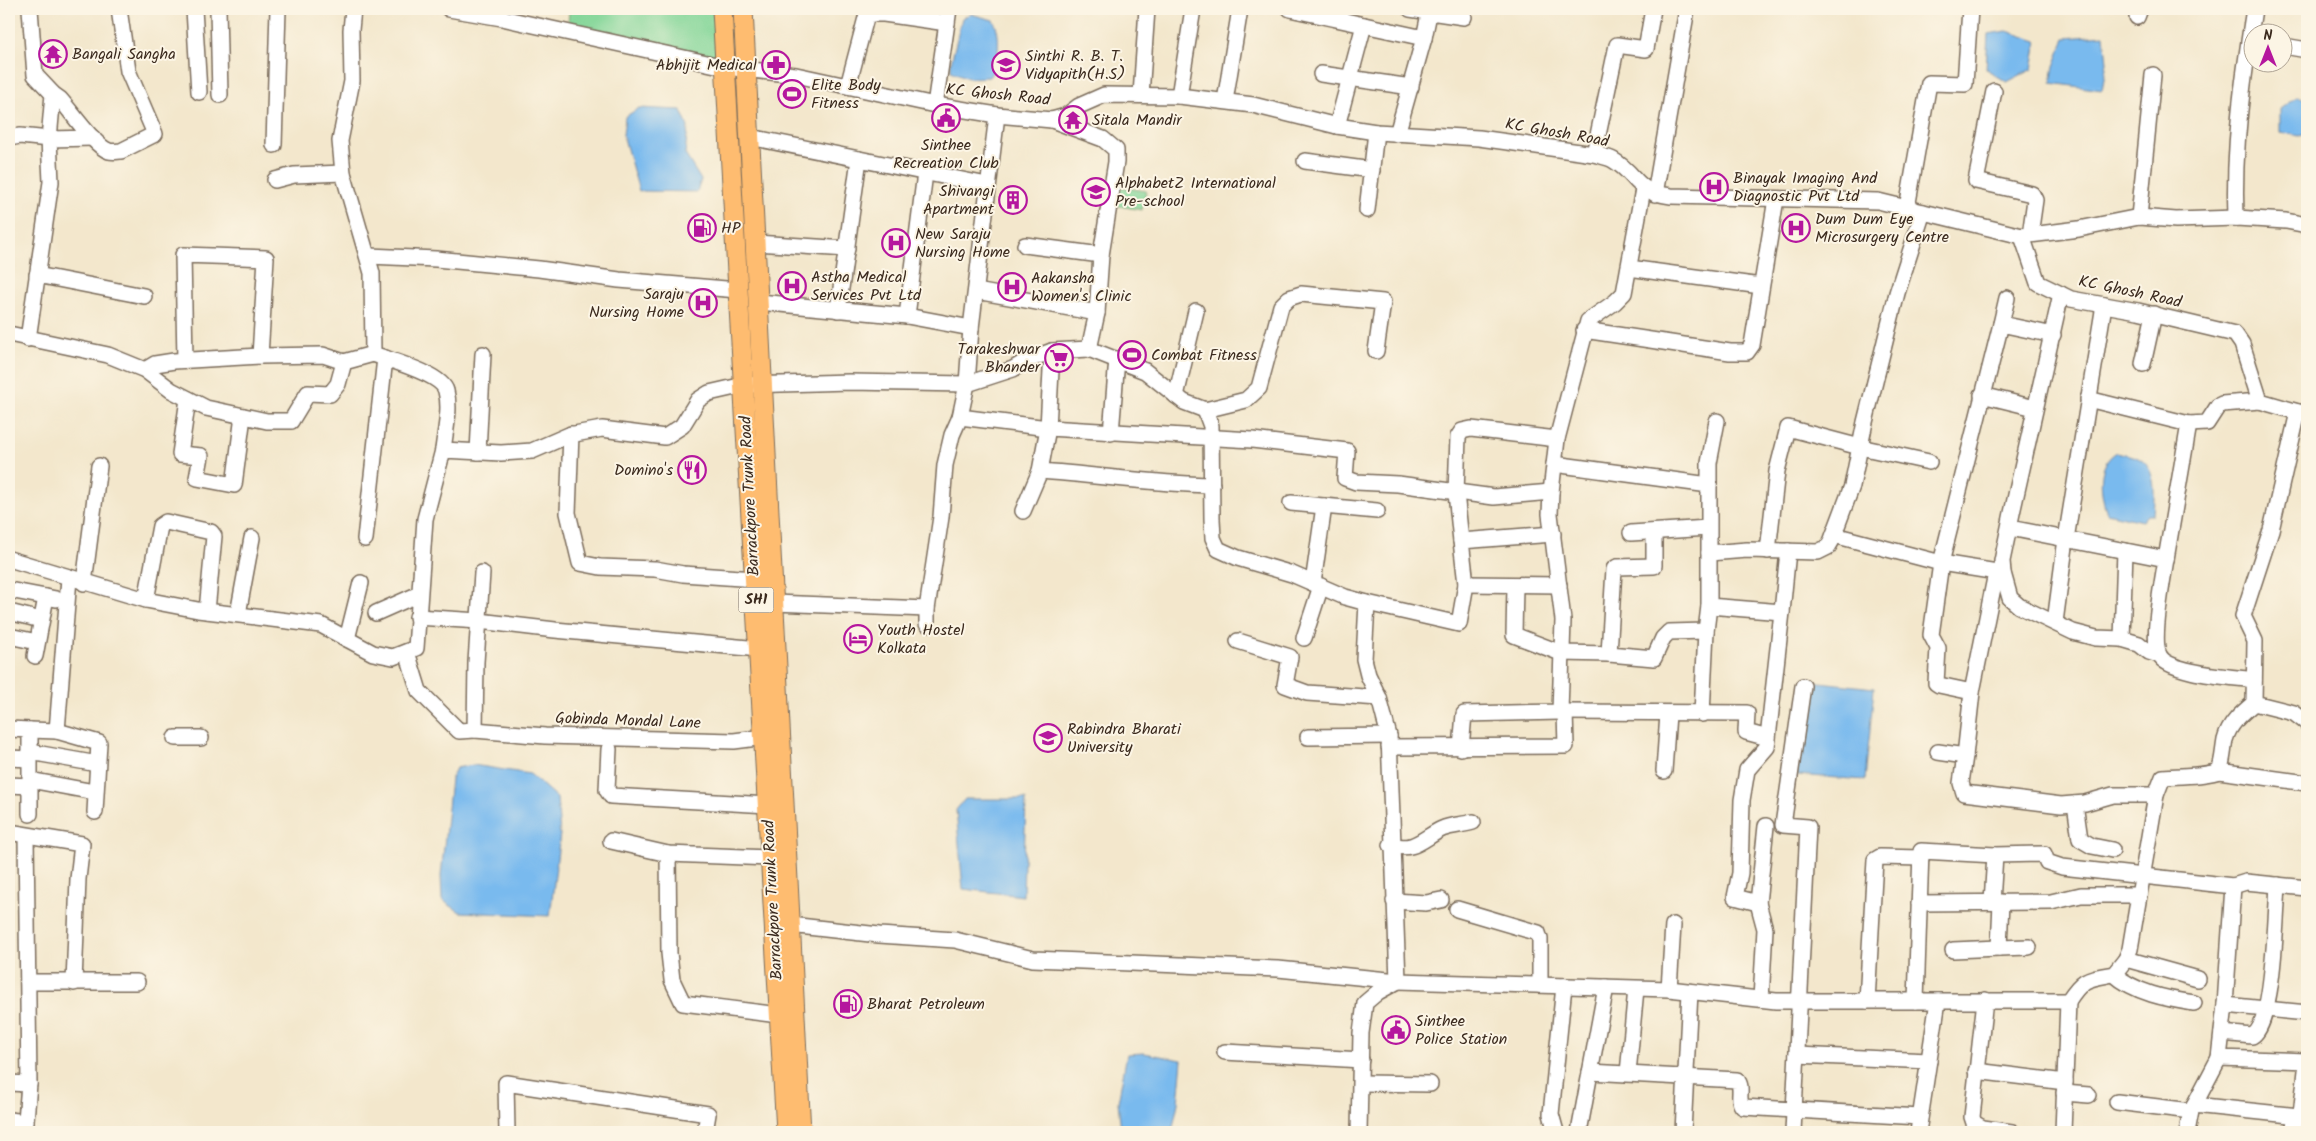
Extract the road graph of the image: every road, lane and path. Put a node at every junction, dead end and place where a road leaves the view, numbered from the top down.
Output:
1 (30, 9) edge
2 (119, 9) edge
3 (194, 9) edge
4 (218, 9) edge
5 (278, 9) edge
6 (353, 9) edge
7 (449, 9) edge
8 (722, 9) edge
9 (743, 9) edge
10 (1147, 9) edge
11 (1192, 9) edge
12 (1240, 9) edge
13 (1290, 9) edge
14 (1410, 9) edge
15 (1653, 9) edge
16 (1687, 9) edge
17 (1970, 9) edge
18 (2254, 9) edge
19 (466, 10) edge
20 (1429, 11) edge
21 (948, 16) edge
22 (1464, 17) dead end
23 (2253, 22) edge
24 (1364, 25) junction
25 (1424, 38) junction
26 (2294, 48) edge
27 (2307, 50) edge
28 (725, 67) junction
29 (746, 71) junction
30 (2245, 72) edge
31 (1321, 74) dead end
32 (2153, 75) dead end
33 (1350, 80) junction
34 (848, 86) junction
35 (1410, 87) junction
36 (1994, 90) dead end
37 (199, 92) dead end
38 (53, 94) junction
39 (220, 95) dead end
40 (1141, 95) junction
41 (1179, 96) junction
42 (1225, 101) junction
43 (935, 105) junction
44 (997, 115) junction
45 (1052, 120) junction
46 (1337, 126) junction
47 (1376, 132) junction
48 (1397, 134) junction
49 (750, 137) junction
50 (9, 138) edge
51 (93, 138) junction
52 (49, 139) junction
53 (274, 145) dead end
54 (1594, 154) junction
55 (859, 159) junction
56 (1305, 161) dead end
57 (1372, 170) junction
58 (343, 173) junction
59 (925, 173) junction
60 (275, 180) dead end
61 (987, 186) junction
62 (1649, 192) junction
63 (1776, 199) junction
64 (1907, 208) junction
65 (1367, 210) dead end
66 (1923, 212) junction
67 (2139, 217) junction
68 (2236, 218) junction
69 (2307, 226) edge
70 (2026, 235) junction
71 (756, 243) junction
72 (1025, 245) dead end
73 (846, 249) junction
74 (1101, 255) junction
75 (369, 256) junction
76 (1629, 268) junction
77 (38, 275) junction
78 (1761, 286) junction
79 (738, 290) junction
80 (976, 291) junction
81 (2061, 294) junction
82 (144, 296) dead end
83 (2007, 298) dead end
84 (759, 302) junction
85 (2104, 305) junction
86 (838, 310) junction
87 (1196, 311) dead end
88 (1097, 314) junction
89 (2154, 314) junction
90 (907, 316) junction
91 (2001, 324) junction
92 (970, 328) junction
93 (1584, 330) junction
94 (9, 334) edge
95 (2053, 334) junction
96 (28, 339) junction
97 (1089, 349) junction
98 (1052, 351) junction
99 (1376, 351) dead end
100 (483, 354) dead end
101 (260, 356) junction
102 (380, 356) junction
103 (1117, 359) junction
104 (185, 360) junction
105 (344, 362) junction
106 (2143, 364) dead end
107 (145, 370) junction
108 (763, 383) junction
109 (744, 384) junction
110 (967, 384) junction
111 (1982, 395) junction
112 (1176, 396) junction
113 (188, 399) junction
114 (2088, 399) junction
115 (2260, 401) junction
116 (2034, 408) junction
117 (1205, 410) junction
118 (2303, 412) edge
119 (243, 416) junction
120 (960, 417) junction
121 (1717, 421) dead end
122 (2188, 424) junction
123 (1048, 428) junction
124 (570, 434) junction
125 (1111, 434) junction
126 (1557, 439) junction
127 (1212, 440) junction
128 (1860, 447) junction
129 (443, 450) junction
130 (478, 452) junction
131 (1930, 462) dead end
132 (1554, 464) junction
133 (99, 466) dead end
134 (1040, 471) junction
135 (1709, 485) junction
136 (1212, 486) junction
137 (1551, 492) junction
138 (1456, 493) junction
139 (1291, 503) dead end
140 (1324, 506) junction
141 (1023, 511) dead end
142 (1377, 511) dead end
143 (1708, 528) junction
144 (2010, 528) junction
145 (1654, 532) junction
146 (1631, 533) dead end
147 (1553, 534) junction
148 (1834, 535) junction
149 (252, 538) dead end
150 (2066, 539) junction
151 (365, 540) dead end
152 (1461, 541) junction
153 (1768, 551) junction
154 (1788, 551) junction
155 (2125, 551) junction
156 (1709, 553) junction
157 (9, 559) edge
158 (2166, 559) junction
159 (1941, 563) junction
160 (482, 573) dead end
161 (1999, 573) junction
162 (69, 578) junction
163 (755, 579) junction
164 (84, 582) junction
165 (361, 583) dead end
166 (1466, 584) junction
167 (1317, 585) junction
168 (1515, 585) junction
169 (1559, 585) junction
170 (9, 590) edge
171 (419, 594) junction
172 (46, 597) junction
173 (146, 600) junction
174 (67, 602) junction
175 (774, 603) junction
176 (1367, 603) junction
177 (1708, 606) junction
178 (207, 611) junction
179 (9, 612) edge
180 (1782, 612) junction
181 (238, 614) junction
182 (376, 614) dead end
183 (417, 617) junction
184 (42, 620) junction
185 (479, 621) junction
186 (2055, 622) junction
187 (1706, 631) junction
188 (9, 636) edge
189 (1304, 638) dead end
190 (2122, 638) junction
191 (347, 639) junction
192 (1238, 641) dead end
193 (759, 649) junction
194 (406, 652) junction
195 (1561, 653) junction
196 (1609, 654) junction
197 (2159, 655) junction
198 (2254, 680) junction
199 (1803, 686) dead end
200 (1972, 692) junction
201 (1379, 698) junction
202 (2254, 703) junction
203 (1563, 712) junction
204 (1668, 714) junction
205 (1702, 714) junction
206 (2307, 723) edge
207 (9, 729) edge
208 (30, 730) junction
209 (475, 730) junction
210 (57, 731) junction
211 (772, 737) junction
212 (1308, 737) dead end
213 (175, 738) dead end
214 (201, 738) dead end
215 (1768, 738) junction
216 (1389, 742) junction
217 (1461, 748) junction
218 (609, 749) dead end
219 (1938, 752) dead end
220 (30, 756) junction
221 (1964, 756) junction
222 (9, 758) edge
223 (92, 763) dead end
224 (1664, 771) dead end
225 (2219, 771) junction
226 (30, 783) junction
227 (2307, 783) edge
228 (9, 784) edge
229 (89, 791) dead end
230 (2156, 796) junction
231 (2075, 804) junction
232 (768, 805) junction
233 (95, 812) dead end
234 (30, 814) dead end
235 (1473, 822) dead end
236 (1766, 826) dead end
237 (9, 832) edge
238 (26, 836) junction
239 (611, 841) dead end
240 (1391, 845) junction
241 (2112, 850) dead end
242 (668, 854) junction
243 (1995, 855) junction
244 (771, 858) junction
245 (1921, 858) junction
246 (2142, 876) junction
247 (2278, 885) junction
248 (2233, 886) junction
249 (2307, 888) edge
250 (2139, 895) junction
251 (1441, 900) dead end
252 (1394, 901) junction
253 (1997, 902) junction
254 (1758, 903) junction
255 (1919, 903) junction
256 (1457, 910) dead end
257 (1673, 925) dead end
258 (790, 926) junction
259 (2029, 947) dead end
260 (1999, 948) junction
261 (1953, 950) dead end
262 (2126, 959) junction
263 (2114, 974) junction
264 (2198, 979) dead end
265 (1398, 981) junction
266 (28, 982) junction
267 (137, 982) dead end
268 (74, 983) junction
269 (1540, 985) junction
270 (1564, 986) junction
271 (1606, 987) junction
272 (1636, 988) junction
273 (1669, 989) junction
274 (1690, 992) junction
275 (1761, 999) junction
276 (1985, 1000) junction
277 (1800, 1001) junction
278 (1867, 1001) junction
279 (1916, 1001) junction
280 (1938, 1001) junction
281 (2068, 1001) junction
282 (2194, 1003) dead end
283 (2225, 1005) junction
284 (2266, 1010) junction
285 (2307, 1013) edge
286 (779, 1015) junction
287 (2222, 1033) junction
288 (1225, 1052) dead end
289 (1797, 1055) junction
290 (2219, 1058) junction
291 (1362, 1060) junction
292 (1929, 1061) junction
293 (2307, 1062) edge
294 (1976, 1071) junction
295 (1590, 1072) junction
296 (1628, 1073) junction
297 (1686, 1075) junction
298 (9, 1082) edge
299 (1362, 1083) junction
300 (29, 1084) junction
301 (1430, 1084) dead end
302 (2065, 1087) junction
303 (2089, 1095) dead end
304 (2117, 1102) dead end
305 (2192, 1108) junction
306 (1794, 1111) junction
307 (2296, 1116) junction
308 (1920, 1117) junction
309 (9, 1120) edge
310 (25, 1127) edge
311 (1555, 1129) edge
312 (507, 1132) edge
313 (705, 1132) edge
314 (786, 1132) edge
315 (801, 1132) edge
316 (1359, 1132) edge
317 (1579, 1132) edge
318 (1588, 1132) edge
319 (1683, 1132) edge
320 (1793, 1132) edge
321 (1918, 1132) edge
322 (2012, 1132) edge
323 (2063, 1132) edge
324 (2187, 1132) edge
325 (2293, 1132) edge

1 - 38 street
2 - 51 street
3 - 37 street
4 - 39 street
5 - 53 street
6 - 58 street
7 - 19 street, KC Ghosh Road
8 - 28 main road, Barrackpore Trunk Road / SH1
9 - 29 main road, Barrackpore Trunk Road / SH1
10 - 40 street
11 - 41 street
12 - 42 street
13 - 24 street
14 - 20 street
15 - 54 street
16 - 62 street
17 - 64 street
18 - 23 street
19 - 28 street, KC Ghosh Road
20 - 22 street
20 - 25 street
21 - 34 street
21 - 43 street
24 - 25 street
24 - 33 street
25 - 35 street
26 - 27 street
28 - 29 street, KC Ghosh Road
28 - 79 main road, Barrackpore Trunk Road / SH1
29 - 34 street, KC Ghosh Road
29 - 49 main road, Barrackpore Trunk Road / SH1
30 - 68 street
31 - 33 street
32 - 67 street
33 - 35 street
33 - 46 street
34 - 43 street, KC Ghosh Road
35 - 48 street
36 - 70 street
38 - 51 street
38 - 52 street
40 - 41 street, KC Ghosh Road
40 - 45 street, KC Ghosh Road
41 - 42 street, KC Ghosh Road
42 - 46 street, KC Ghosh Road
43 - 44 street, KC Ghosh Road
44 - 45 street, KC Ghosh Road
44 - 61 street
45 - 74 street
46 - 47 street, KC Ghosh Road
47 - 48 street, KC Ghosh Road
47 - 57 street
48 - 54 street, KC Ghosh Road
49 - 55 street
49 - 71 main road, Barrackpore Trunk Road / SH1
50 - 52 street
51 - 52 street
52 - 77 street
54 - 62 street, KC Ghosh Road
55 - 59 street
55 - 73 street
56 - 57 street
57 - 65 street
58 - 60 street
58 - 75 street
59 - 61 street
59 - 90 street
61 - 80 street
62 - 63 street
62 - 76 street
63 - 64 street
63 - 78 street
64 - 66 street
66 - 70 street
66 - 128 street
67 - 68 street
67 - 70 street
68 - 69 street
70 - 81 street, KC Ghosh Road
71 - 73 street
71 - 84 main road, Barrackpore Trunk Road / SH1
72 - 74 street
73 - 86 street
74 - 88 street
75 - 79 street
75 - 102 street
76 - 78 street
76 - 93 street
77 - 82 street
77 - 96 street
78 - 93 street
79 - 109 main road, Barrackpore Trunk Road / SH1
80 - 88 street
80 - 92 street
81 - 85 street, KC Ghosh Road
81 - 95 street
83 - 91 street
84 - 86 street
84 - 108 main road, Barrackpore Trunk Road / SH1
85 - 89 street, KC Ghosh Road
85 - 114 street
86 - 90 street
87 - 112 street
88 - 97 street
89 - 106 street
89 - 115 street, KC Ghosh Road
90 - 92 street
91 - 95 street
91 - 111 street
92 - 110 street
93 - 126 street
94 - 96 street
95 - 116 street
96 - 107 street
97 - 98 street
97 - 103 street
98 - 110 street
98 - 123 street
99 - 117 street
100 - 130 street
101 - 104 street
101 - 104 street
101 - 105 street
102 - 105 street
102 - 129 street
102 - 151 street
103 - 112 street
103 - 125 street
104 - 107 street
105 - 119 street
107 - 113 street
108 - 109 street
108 - 110 street
108 - 175 main road, Barrackpore Trunk Road / SH1
109 - 124 street
109 - 163 main road, Barrackpore Trunk Road / SH1
110 - 120 street
111 - 116 street
111 - 159 street
112 - 117 street
113 - 119 street
113 - 119 street
114 - 122 street
114 - 150 street
115 - 118 street
115 - 122 street
116 - 144 street
117 - 127 street
118 - 198 street
120 - 123 street
120 - 175 street
121 - 135 street
122 - 158 street
123 - 125 street
123 - 134 street
124 - 130 street
124 - 163 street
125 - 127 street
126 - 132 street
126 - 138 street
127 - 136 street
127 - 138 street
128 - 131 street
128 - 148 street
128 - 153 street
129 - 130 street
129 - 171 street
132 - 135 street
132 - 137 street
133 - 164 street
134 - 136 street
134 - 141 street
135 - 143 street
136 - 167 street
137 - 138 street
137 - 147 street
138 - 152 street
139 - 140 street
140 - 142 street
140 - 167 street
143 - 145 street
143 - 156 street
144 - 150 street
144 - 161 street
145 - 146 street
145 - 196 street
147 - 152 street
147 - 169 street
148 - 154 street
148 - 159 street
149 - 181 street
150 - 155 street
150 - 186 street
152 - 166 street
153 - 154 street
153 - 156 street
154 - 180 street
155 - 158 street
155 - 190 street
156 - 177 street
157 - 162 street
158 - 197 street
159 - 161 street
159 - 200 street
160 - 185 street
161 - 186 street
161 - 200 street
162 - 164 street
162 - 174 street
163 - 193 main road, Barrackpore Trunk Road / SH1
164 - 173 street
165 - 191 street
166 - 168 street
166 - 176 street
167 - 176 street
167 - 189 street
168 - 169 street
168 - 195 street
169 - 195 street
170 - 172 street
171 - 182 street
171 - 183 street
172 - 174 street
172 - 184 street
173 - 178 street
173 - 178 street
174 - 210 street
175 - 211 main road, Barrackpore Trunk Road / SH1
176 - 201 street
177 - 180 street
177 - 187 street
178 - 181 street
179 - 184 street
180 - 215 street
181 - 191 street
183 - 185 street
183 - 194 street
184 - 188 street
185 - 193 street
185 - 209 street
186 - 190 street
187 - 196 street
187 - 205 street
190 - 197 street
191 - 194 street
192 - 201 street
193 - 211 main road, Barrackpore Trunk Road / SH1
194 - 209 street, Gobinda Mondal Lane
195 - 196 street
195 - 203 street
197 - 198 street
198 - 202 street
199 - 277 street
200 - 221 street
201 - 216 street
202 - 206 street
202 - 225 street
203 - 204 street
203 - 217 street
203 - 217 street
204 - 205 street
204 - 224 street
205 - 215 street
207 - 208 street
208 - 210 street
208 - 220 street
209 - 211 street, Gobinda Mondal Lane
210 - 233 street
211 - 232 main road, Barrackpore Trunk Road / SH1
211 - 258 main road, Barrackpore Trunk Road / SH1
212 - 216 street
213 - 214 street
215 - 254 street
216 - 217 street
216 - 240 street
218 - 232 street
219 - 221 street
220 - 222 street
220 - 223 street
220 - 226 street
221 - 231 street
225 - 227 street
225 - 230 street
226 - 228 street
226 - 229 street
226 - 234 street
230 - 231 street
230 - 246 street
231 - 241 street
232 - 244 main road, Barrackpore Trunk Road / SH1
235 - 240 street
236 - 254 street
237 - 238 street
238 - 266 street
238 - 268 street
239 - 242 street
240 - 252 street
242 - 244 street
242 - 286 street
243 - 245 street
243 - 246 street
243 - 253 street
244 - 286 main road, Barrackpore Trunk Road / SH1
245 - 255 street
245 - 278 street
246 - 248 street
246 - 250 street
247 - 248 street
247 - 249 street
247 - 284 street
248 - 283 street
250 - 253 street
250 - 262 street
251 - 252 street
252 - 265 street
253 - 255 street
253 - 260 street
254 - 275 street
255 - 279 street
256 - 269 street
257 - 273 street
258 - 265 street
258 - 315 main road, Barrackpore Trunk Road / SH1
259 - 260 street
260 - 261 street
262 - 263 street
262 - 264 street
263 - 281 street
263 - 282 street
265 - 269 street
265 - 291 street
266 - 268 street
266 - 300 street
267 - 268 street
269 - 270 street
270 - 271 street
270 - 311 street
271 - 272 street
271 - 295 street
272 - 273 street
272 - 296 street
273 - 274 street
274 - 275 street
274 - 297 street
275 - 277 street
276 - 280 street
276 - 281 street
276 - 294 street
277 - 278 street
277 - 289 street
278 - 279 street
279 - 280 street
280 - 292 street
281 - 302 street
283 - 284 street
283 - 287 street
284 - 285 street
284 - 287 street
286 - 314 main road, Barrackpore Trunk Road / SH1
287 - 290 street
288 - 291 street
289 - 292 street
289 - 306 street
290 - 293 street
290 - 305 street
291 - 299 street
292 - 308 street
293 - 307 street
294 - 302 street
294 - 322 street
295 - 296 street
295 - 317 street
296 - 297 street
297 - 306 street
297 - 319 street
298 - 300 street
299 - 301 street
299 - 316 street
300 - 310 street
302 - 303 street
302 - 323 street
304 - 305 street
305 - 307 street
305 - 324 street
306 - 308 street
306 - 320 street
307 - 325 street
308 - 321 street
309 - 310 street
311 - 317 street
312 - 313 street
317 - 318 street

